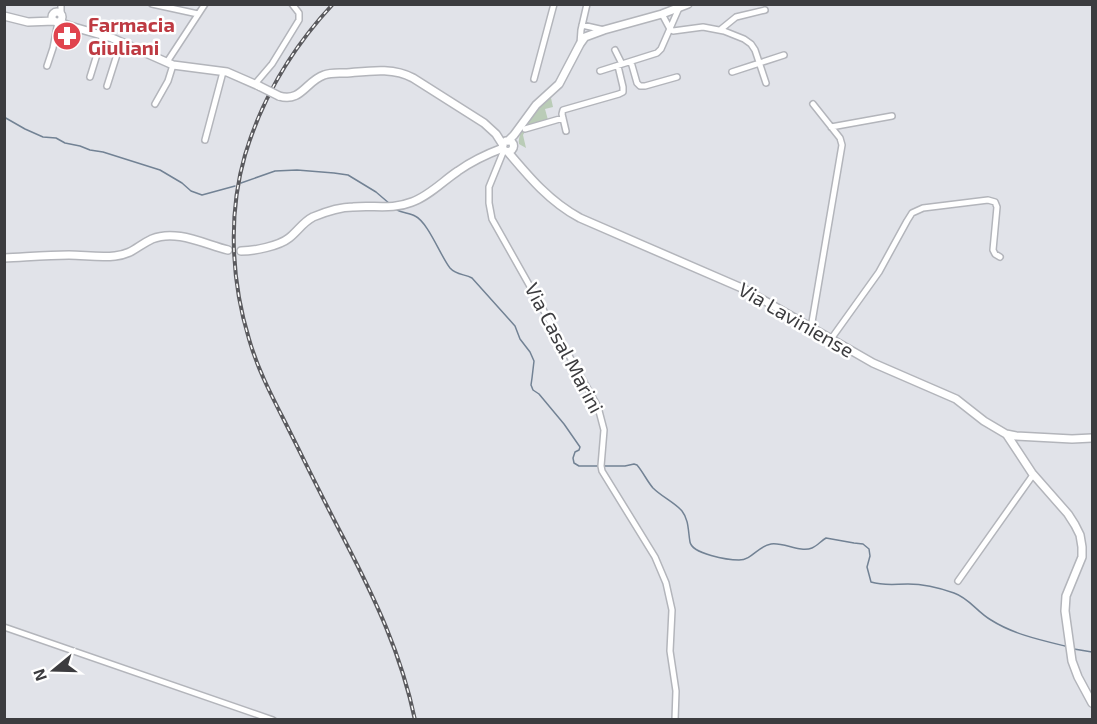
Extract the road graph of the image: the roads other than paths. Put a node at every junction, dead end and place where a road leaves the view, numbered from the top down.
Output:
1 (61, 4) edge
2 (152, 4) edge
3 (204, 4) edge
4 (292, 4) edge
5 (554, 4) edge
6 (579, 4) edge
7 (688, 4) edge
8 (587, 5) edge
9 (674, 8) edge
10 (765, 10) dead end
11 (198, 14) junction
12 (662, 14) junction
13 (4, 16) edge
14 (57, 18) junction
15 (582, 25) junction
16 (669, 28) junction
17 (604, 30) junction
18 (720, 30) junction
19 (103, 35) junction
20 (121, 42) junction
21 (580, 44) junction
22 (615, 50) dead end
23 (784, 55) dead end
24 (631, 62) junction
25 (760, 63) junction
26 (170, 64) junction
27 (620, 65) junction
28 (47, 66) dead end
29 (600, 71) dead end
30 (224, 72) junction
31 (732, 72) dead end
32 (90, 77) dead end
33 (677, 78) dead end
34 (534, 79) dead end
35 (766, 83) dead end
36 (257, 85) junction
37 (107, 86) dead end
38 (155, 104) dead end
39 (813, 104) dead end
40 (892, 116) dead end
41 (563, 118) junction
42 (831, 127) junction
43 (525, 129) dead end
44 (566, 130) dead end
45 (206, 140) dead end
46 (508, 145) junction
47 (228, 250) dead end
48 (241, 250) dead end
49 (1000, 257) dead end
50 (4, 258) edge
51 (810, 328) junction
52 (831, 339) junction
53 (1007, 435) junction
54 (1092, 438) edge
55 (1034, 475) junction
56 (958, 581) dead end
57 (4, 627) edge
58 (1092, 703) edge
59 (273, 720) edge
60 (675, 720) edge

1 - 14 street
2 - 11 street
3 - 11 street
4 - 36 street
5 - 34 street
6 - 8 street
7 - 9 street
8 - 15 street
9 - 12 street
9 - 16 street
10 - 18 street
11 - 26 street
12 - 16 street
12 - 17 street
13 - 14 street
14 - 19 street
14 - 28 street
15 - 17 street
15 - 21 street
16 - 18 street
16 - 24 street
17 - 21 street
18 - 25 street
19 - 20 street
19 - 32 street
20 - 26 street
20 - 37 street
21 - 46 street
22 - 27 street
23 - 25 street
24 - 27 street
24 - 33 street
25 - 31 street
25 - 35 street
26 - 30 street
26 - 38 street
27 - 29 street
27 - 41 street
30 - 36 street
30 - 45 street
36 - 46 street, Via Laviniense, bridge
39 - 42 street
40 - 42 street
41 - 43 street
41 - 44 street
42 - 51 street
46 - 48 street
46 - 51 street, Via Laviniense
46 - 60 street, Via Casal Marini
47 - 50 street
49 - 52 street
51 - 52 street, Via Laviniense
52 - 53 street, Via Laviniense
53 - 54 street
53 - 55 street
55 - 56 street
55 - 58 street
57 - 59 street

